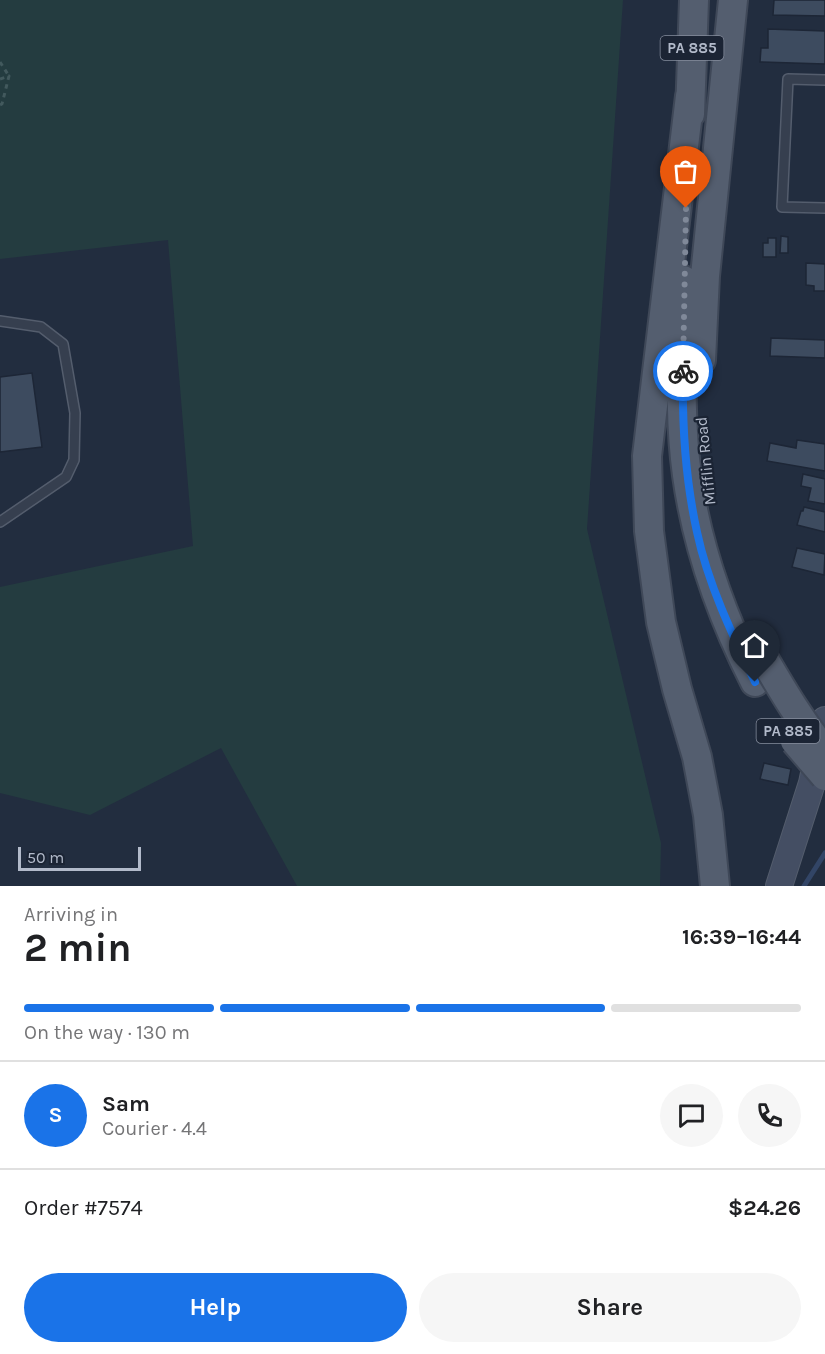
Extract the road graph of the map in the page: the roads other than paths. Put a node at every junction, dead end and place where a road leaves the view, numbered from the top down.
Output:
1 (694, 0) edge
2 (733, 0) edge
3 (825, 80) edge
4 (690, 96) junction
5 (825, 208) edge
6 (0, 321) edge
7 (0, 522) edge
8 (825, 720) edge
9 (825, 751) edge
10 (825, 776) edge
11 (715, 886) edge
12 (779, 886) edge

1 - 4 main road, Mifflin Road / PA 885
2 - 9 main road, Mifflin Road / PA 885, bridge
3 - 5 lane
4 - 10 main road, Mifflin Road / PA 885, bridge
4 - 11 main road
6 - 7 lane
8 - 12 main road

